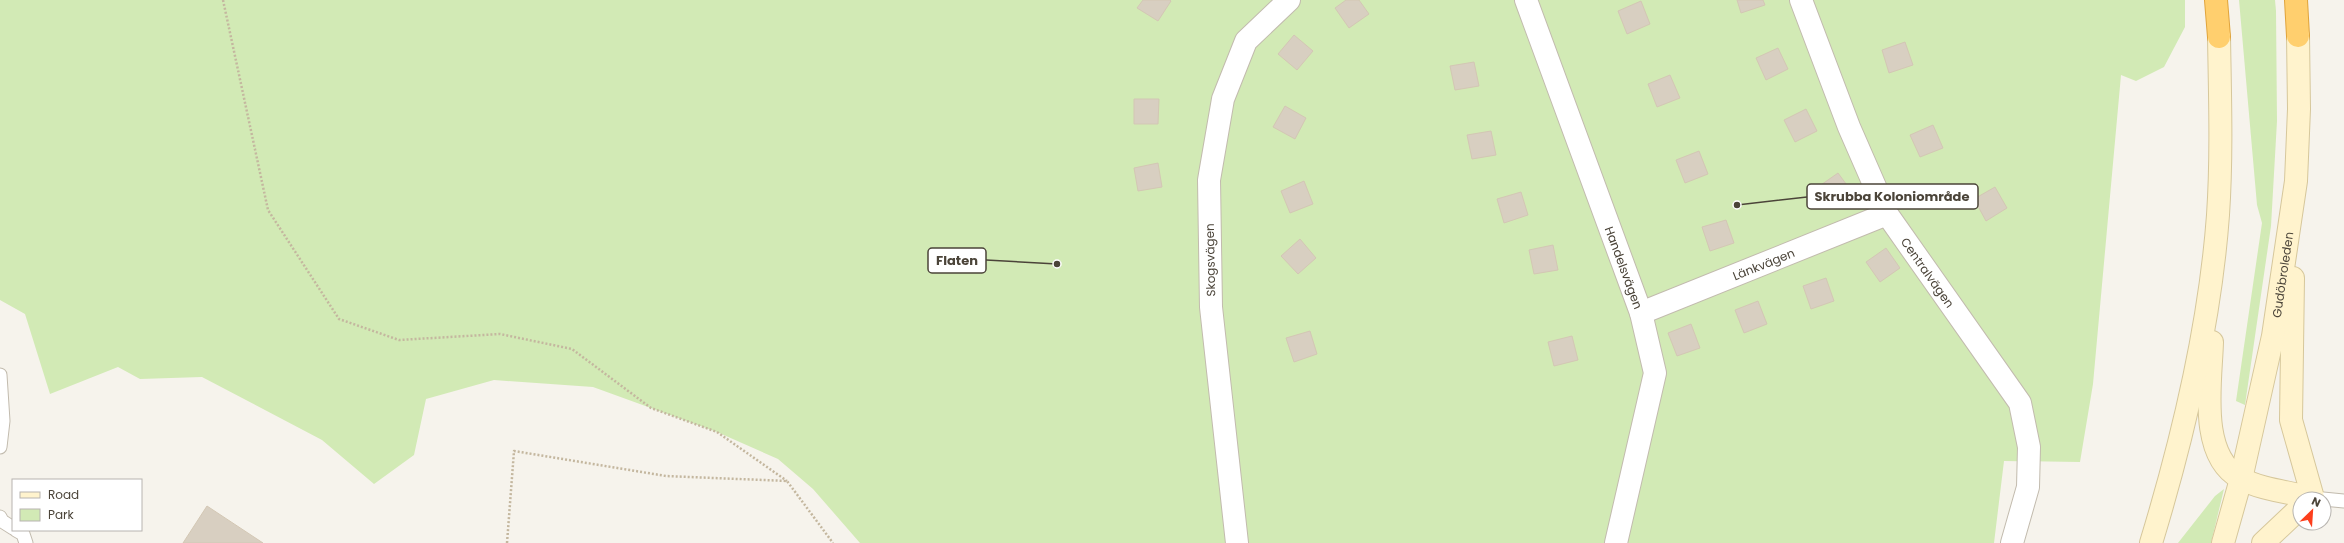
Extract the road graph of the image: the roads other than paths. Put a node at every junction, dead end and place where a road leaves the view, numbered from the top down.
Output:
1 (1289, 0) edge
2 (1526, 0) edge
3 (1801, 0) edge
4 (2216, 0) edge
5 (2296, 0) edge
6 (2298, 36) joint
7 (2219, 37) joint
8 (2296, 181) junction
9 (1887, 214) junction
10 (2214, 262) junction
11 (1641, 313) junction
12 (0, 375) edge
13 (0, 447) edge
14 (2241, 479) junction
15 (2306, 491) edge
16 (2292, 496) edge
17 (2332, 501) edge
18 (2344, 501) edge
19 (0, 517) edge
20 (2292, 517) edge
21 (12, 527) edge
22 (18, 531) edge
23 (26, 543) edge
24 (1237, 543) edge
25 (1616, 543) edge
26 (2012, 543) edge
27 (2151, 543) edge
28 (2223, 543) edge
29 (2263, 543) edge

1 - 24 street, Skogsvägen
2 - 11 street, Handelsvägen
3 - 9 street, Centralvägen
4 - 7 highway
5 - 6 highway, Gudöbroleden
6 - 8 main road, Gudöbroleden
7 - 10 main road
8 - 14 main road, Gudöbroleden
8 - 15 main road
9 - 11 street, Länkvägen
9 - 26 street, Centralvägen
10 - 14 main road
10 - 27 main road
11 - 25 street, Handelsvägen
12 - 13 lane
14 - 16 main road
14 - 28 main road, Gudöbroleden
17 - 18 lane
19 - 21 lane
20 - 29 main road
22 - 23 lane

